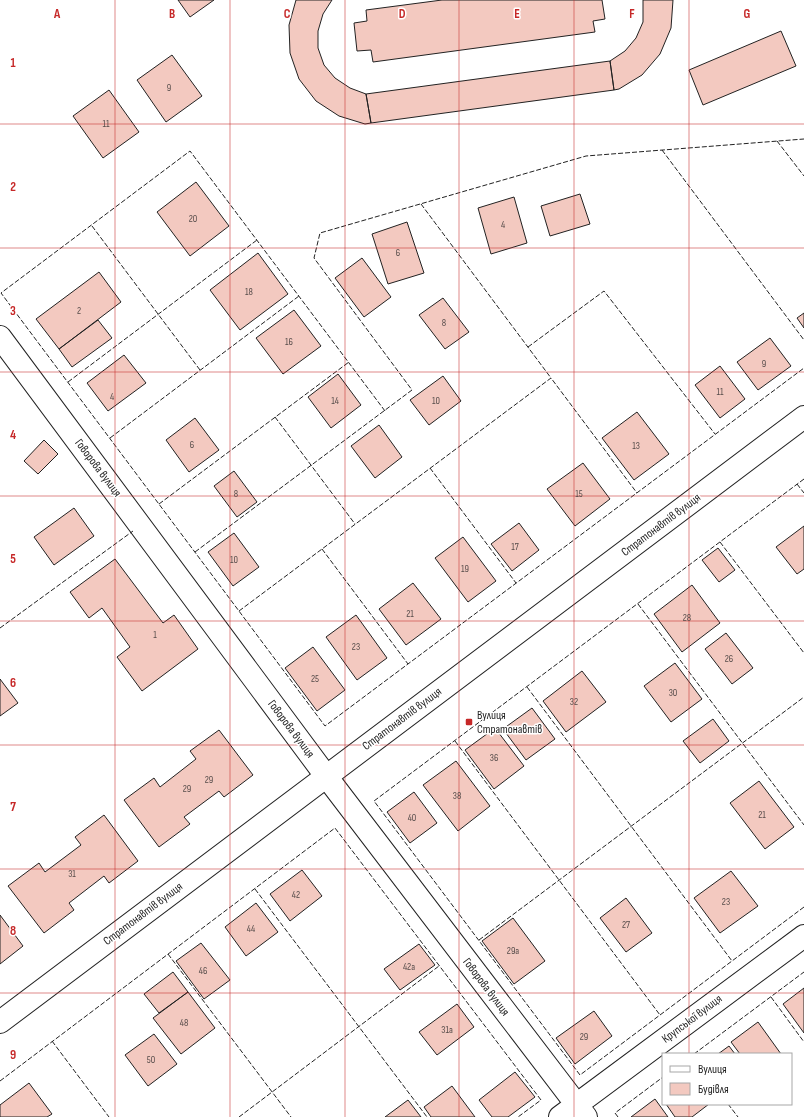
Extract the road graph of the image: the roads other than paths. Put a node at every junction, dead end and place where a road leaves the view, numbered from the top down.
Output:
1 (0, 337) edge
2 (804, 417) edge
3 (326, 776) junction
4 (804, 936) edge
5 (0, 1022) edge
6 (574, 1113) edge

1 - 3 street, Говорова вулиця
2 - 3 street, Стратонавтів вулиця
3 - 5 street, Стратонавтів вулиця
3 - 6 street, Говорова вулиця
4 - 6 street, Крупської вулиця

